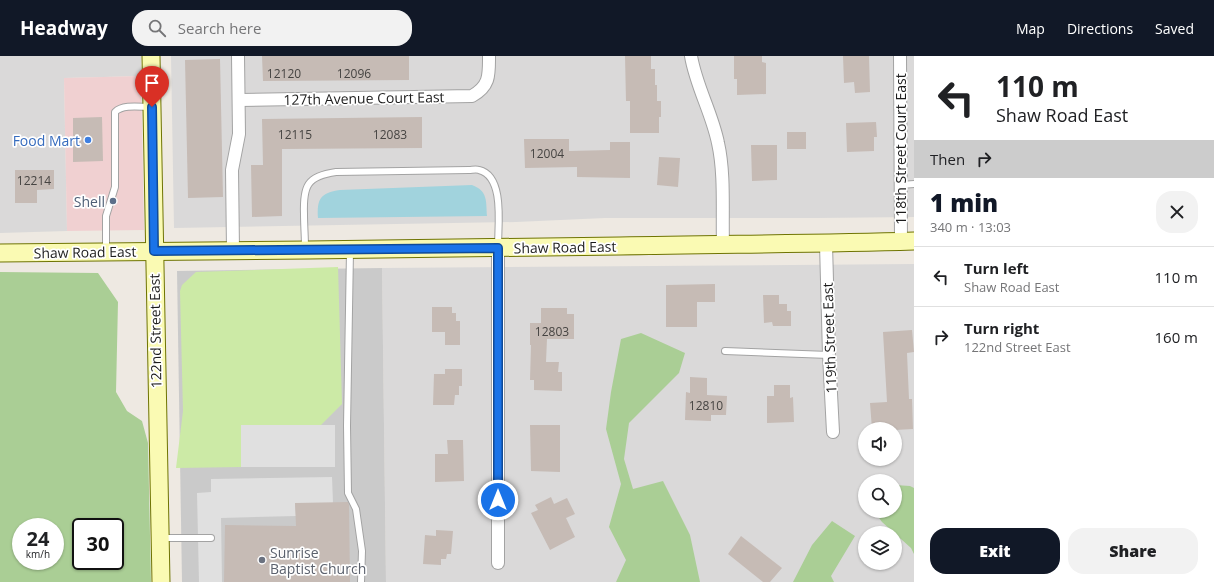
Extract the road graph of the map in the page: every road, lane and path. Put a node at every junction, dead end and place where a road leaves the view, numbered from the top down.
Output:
1 (151, 56) edge
2 (238, 56) edge
3 (489, 56) edge
4 (691, 56) edge
5 (900, 56) edge
6 (239, 100) junction
7 (152, 107) junction
8 (914, 184) edge
9 (901, 185) junction
10 (907, 241) edge
11 (723, 244) junction
12 (826, 244) junction
13 (498, 248) junction
14 (350, 249) junction
15 (233, 250) junction
16 (305, 250) junction
17 (154, 251) junction
18 (106, 252) junction
19 (0, 253) edge
20 (725, 351) dead end
21 (829, 355) junction
22 (833, 432) dead end
23 (160, 538) junction
24 (211, 538) dead end
25 (498, 563) dead end
26 (161, 582) edge
27 (361, 582) edge

1 - 7 main road, 122nd Street East
2 - 6 street
3 - 6 street, 127th Avenue Court East
4 - 11 street
5 - 9 street, 118th Street Court East
6 - 15 street
7 - 17 main road, 122nd Street East
7 - 18 lane
8 - 9 lane
9 - 10 street, 118th Street Court East
10 - 12 main road, Shaw Road East
11 - 12 main road, Shaw Road East
11 - 13 main road, Shaw Road East
12 - 21 street, 119th Street East
13 - 14 main road, Shaw Road East
13 - 16 lane
13 - 25 street
14 - 16 main road, Shaw Road East
14 - 27 lane
15 - 16 main road, Shaw Road East
15 - 17 main road, Shaw Road East
17 - 18 main road, Shaw Road East
17 - 23 main road, 122nd Street East
18 - 19 main road, Shaw Road East
20 - 21 lane
21 - 22 street, 119th Street East
23 - 24 lane
23 - 26 main road, 122nd Street East

